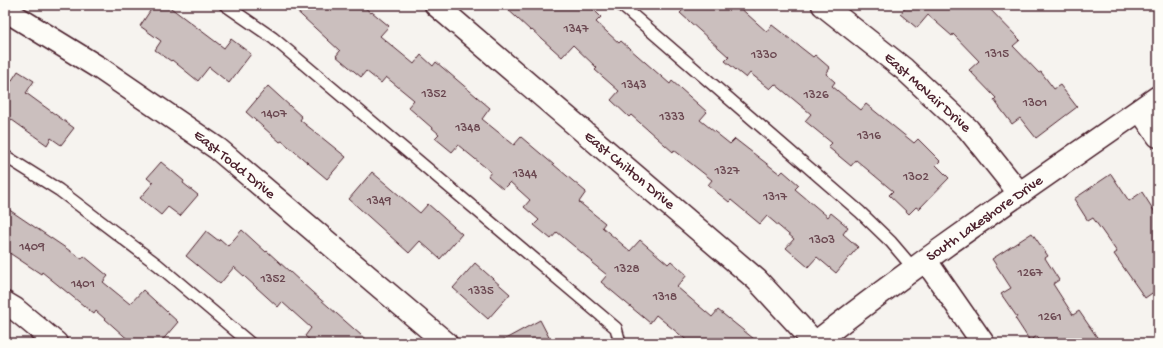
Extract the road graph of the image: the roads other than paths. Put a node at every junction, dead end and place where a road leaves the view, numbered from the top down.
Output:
1 (225, 5) edge
2 (436, 5) edge
3 (621, 5) edge
4 (823, 5) edge
5 (5, 10) edge
6 (1158, 97) edge
7 (1140, 110) junction
8 (1158, 136) edge
9 (5, 156) edge
10 (1020, 194) junction
11 (920, 265) junction
12 (5, 303) edge
13 (56, 343) edge
14 (250, 343) edge
15 (446, 343) edge
16 (620, 343) edge
17 (815, 343) edge
18 (983, 343) edge

1 - 16 lane
2 - 17 street, East Chilton Drive
3 - 11 lane
4 - 10 street, East McNair Drive
5 - 15 street, East Todd Drive
6 - 7 street, South Lakeshore Drive
7 - 8 street
7 - 10 street, South Lakeshore Drive
9 - 14 lane
10 - 11 street, South Lakeshore Drive
11 - 17 street, South Lakeshore Drive
11 - 18 street
12 - 13 street

